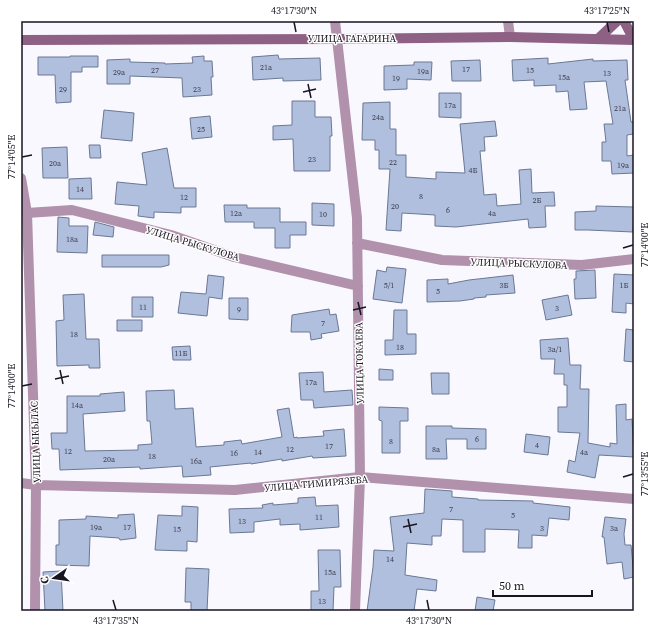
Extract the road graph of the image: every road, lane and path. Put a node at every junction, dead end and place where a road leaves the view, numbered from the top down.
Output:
1 (336, 21) edge
2 (508, 21) edge
3 (617, 21) edge
4 (624, 21) edge
5 (510, 37) junction
6 (338, 39) junction
7 (598, 39) junction
8 (21, 40) edge
9 (634, 40) edge
10 (21, 178) edge
11 (27, 213) junction
12 (357, 243) junction
13 (634, 259) edge
14 (358, 286) junction
15 (360, 477) junction
16 (21, 483) edge
17 (36, 485) junction
18 (634, 499) edge
19 (35, 611) edge
20 (355, 611) edge

1 - 6 street, УЛИЦА ТОКАЕВА
2 - 5 street
3 - 7 main road
4 - 9 main road
5 - 6 main road, УЛИЦА ГАГАРИНА
5 - 7 main road, УЛИЦА ГАГАРИНА
6 - 8 main road, УЛИЦА ГАГАРИНА
6 - 12 street, УЛИЦА ТОКАЕВА
7 - 9 main road, УЛИЦА ГАГАРИНА
10 - 11 street, УЛИЦА ЫКЫЛАС
11 - 14 street, УЛИЦА РЫСКУЛОВА
11 - 17 street, УЛИЦА ЫКЫЛАС
12 - 13 street, УЛИЦА РЫСКУЛОВА
12 - 14 street, УЛИЦА ТОКАЕВА
14 - 15 street, УЛИЦА ТОКАЕВА
15 - 17 street, УЛИЦА ТИМИРЯЗЕВА
15 - 18 street, УЛИЦА ТИМИРЯЗЕВА
15 - 20 street, УЛИЦА ТОКАЕВА
16 - 17 street, УЛИЦА ТИМИРЯЗЕВА
17 - 19 street, УЛИЦА ЫКЫЛАС

